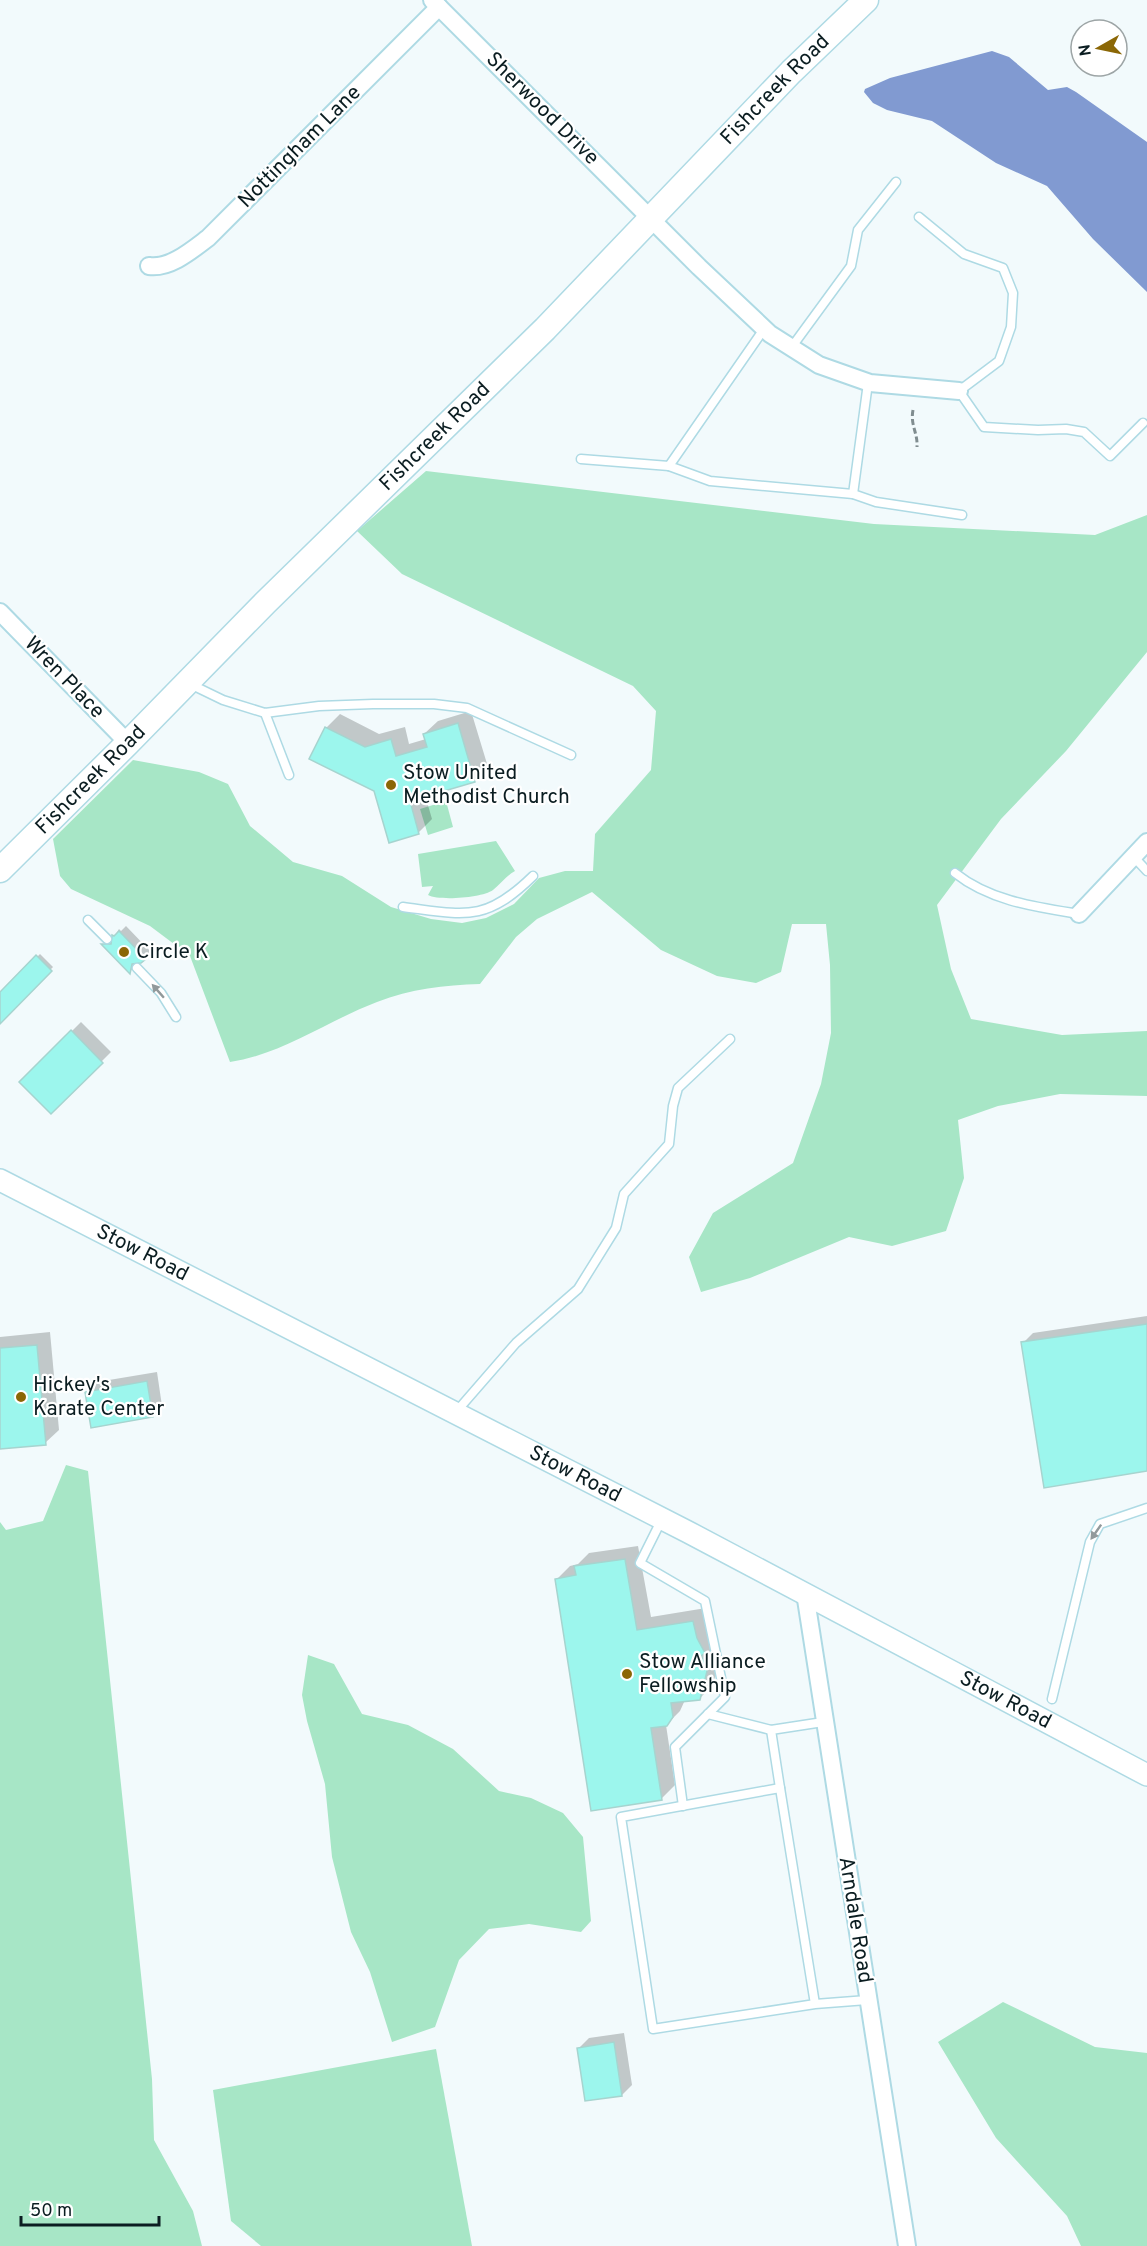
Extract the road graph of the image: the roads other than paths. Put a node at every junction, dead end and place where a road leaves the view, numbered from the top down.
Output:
1 (866, 0) edge
2 (435, 4) edge
3 (896, 182) dead end
4 (919, 217) dead end
5 (652, 218) junction
6 (148, 266) dead end
7 (764, 328) junction
8 (790, 348) junction
9 (868, 383) junction
10 (959, 391) junction
11 (1143, 423) dead end
12 (581, 459) dead end
13 (669, 466) junction
14 (853, 494) junction
15 (962, 515) dead end
16 (0, 612) edge
17 (187, 682) junction
18 (283, 712) junction
19 (265, 713) junction
20 (271, 731) junction
21 (128, 743) junction
22 (571, 755) dead end
23 (289, 775) dead end
24 (1147, 842) edge
25 (1133, 856) junction
26 (0, 870) edge
27 (1147, 871) edge
28 (955, 873) dead end
29 (533, 876) dead end
30 (403, 907) dead end
31 (1079, 914) joint
32 (88, 920) dead end
33 (107, 939) dead end
34 (137, 968) dead end
35 (176, 1017) dead end
36 (730, 1039) dead end
37 (0, 1180) edge
38 (455, 1412) junction
39 (1147, 1508) edge
40 (662, 1519) junction
41 (805, 1593) junction
42 (1052, 1699) dead end
43 (708, 1714) junction
44 (823, 1722) junction
45 (771, 1730) junction
46 (1147, 1775) edge
47 (780, 1788) junction
48 (683, 1806) junction
49 (867, 2000) junction
50 (815, 2004) junction
51 (907, 2246) edge

1 - 5 main road, Fishcreek Road
2 - 5 street, Sherwood Drive
2 - 6 street, Nottingham Lane
3 - 8 lane
4 - 10 lane
5 - 7 street, Sherwood Drive
5 - 17 main road, Fishcreek Road
7 - 8 street, Sherwood Drive
7 - 13 lane
8 - 9 street, Sherwood Drive
9 - 10 street, Sherwood Drive
9 - 14 lane
10 - 11 lane
12 - 13 lane
13 - 14 lane
14 - 15 lane
16 - 21 street, Wren Place
17 - 19 lane
17 - 21 main road, Fishcreek Road
18 - 19 lane
18 - 20 lane
18 - 22 lane
19 - 20 lane
20 - 23 lane
21 - 26 main road, Fishcreek Road
24 - 25 street
25 - 27 lane
25 - 31 street
28 - 31 lane
29 - 30 lane
32 - 33 lane
35 -> 34 lane
36 - 38 lane
37 - 38 street, Stow Road
38 - 40 street, Stow Road
39 -> 42 lane
40 - 41 street, Stow Road
40 - 43 lane
41 - 44 street, Arndale Road
41 - 46 street, Stow Road
43 - 45 lane
43 - 48 lane
44 - 45 lane
44 - 49 street, Arndale Road
45 - 47 lane
47 - 48 lane
47 - 50 lane
48 - 50 lane
49 - 50 lane
49 - 51 street, Arndale Road

